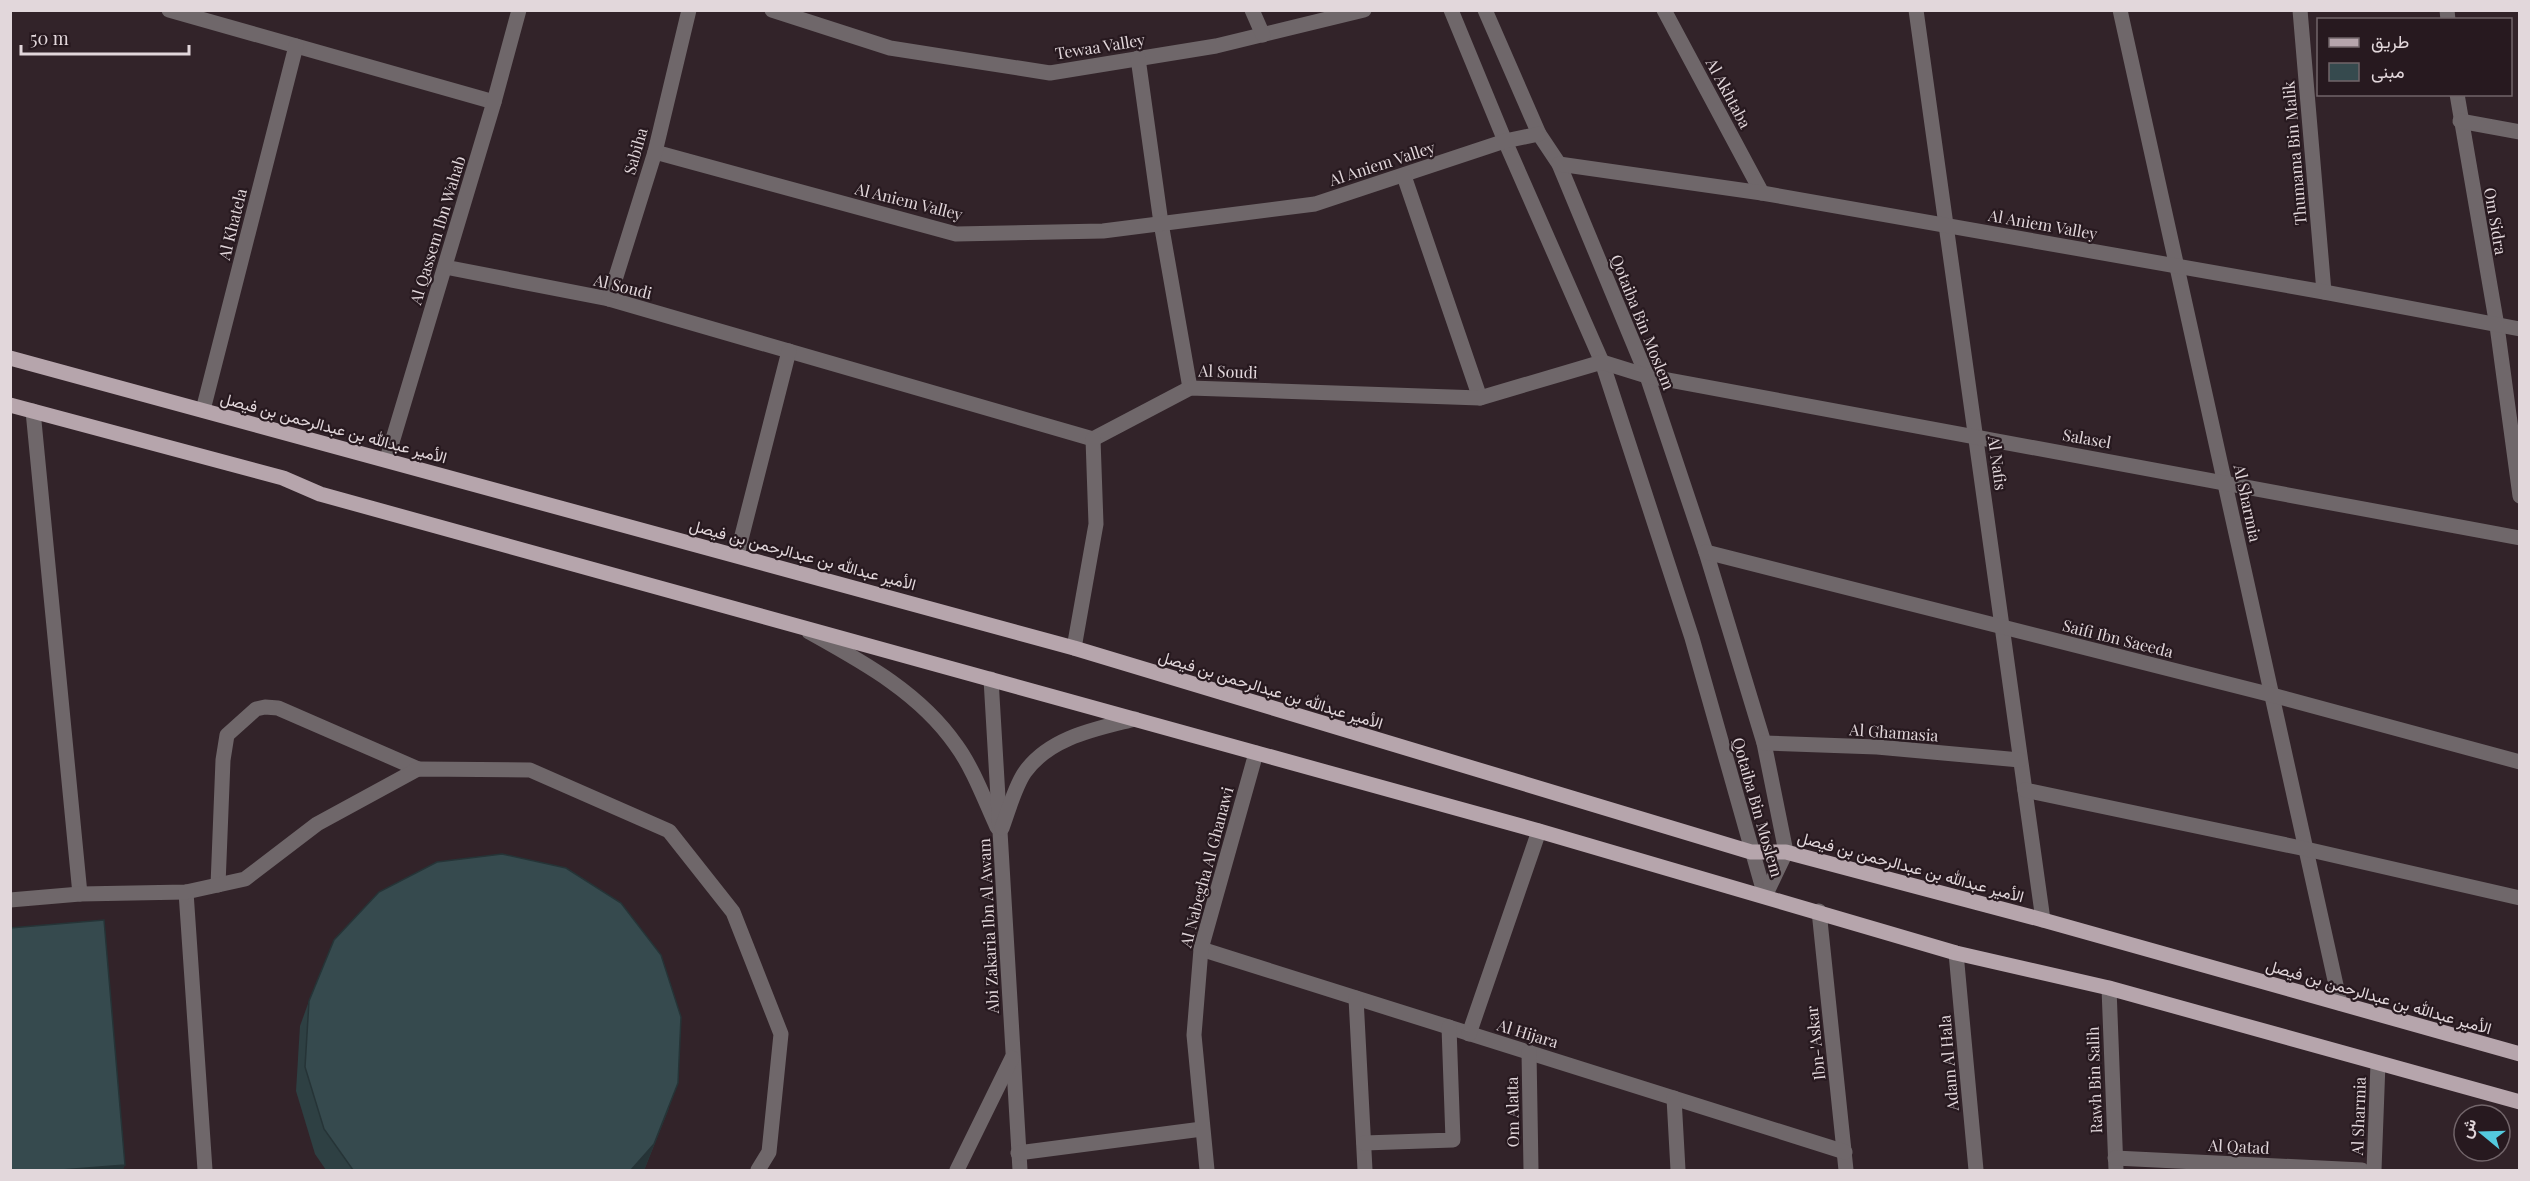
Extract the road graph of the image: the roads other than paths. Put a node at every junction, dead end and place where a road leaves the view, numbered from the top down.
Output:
1 (169, 10) edge
2 (519, 10) edge
3 (689, 10) edge
4 (772, 10) edge
5 (1252, 10) edge
6 (1364, 10) edge
7 (1451, 10) edge
8 (1485, 10) edge
9 (1664, 10) edge
10 (1917, 10) edge
11 (2120, 10) edge
12 (2300, 10) edge
13 (213, 16) edge
14 (1263, 35) junction
15 (296, 46) junction
16 (1138, 58) junction
17 (2457, 96) edge
18 (494, 102) junction
19 (2460, 121) junction
20 (2520, 132) edge
21 (1539, 134) junction
22 (1505, 141) junction
23 (655, 152) junction
24 (1559, 164) junction
25 (1404, 176) junction
26 (1762, 193) junction
27 (1161, 223) junction
28 (1947, 225) junction
29 (2177, 266) junction
30 (445, 267) junction
31 (2324, 292) junction
32 (609, 299) junction
33 (2497, 326) junction
34 (2520, 329) edge
35 (789, 351) junction
36 (10, 358) edge
37 (1602, 362) junction
38 (1647, 376) junction
39 (1190, 388) junction
40 (1480, 398) junction
41 (10, 405) edge
42 (203, 410) junction
43 (33, 411) junction
44 (1976, 437) junction
45 (1093, 439) junction
46 (387, 459) junction
47 (2225, 481) junction
48 (2520, 496) edge
49 (2520, 537) edge
50 (1706, 552) junction
51 (737, 555) junction
52 (796, 625) junction
53 (2002, 627) junction
54 (1074, 648) junction
55 (992, 680) junction
56 (2272, 695) junction
57 (1135, 719) junction
58 (1764, 743) junction
59 (1256, 753) junction
60 (2020, 760) junction
61 (2520, 762) edge
62 (417, 769) junction
63 (2025, 790) junction
64 (1539, 831) junction
65 (1000, 832) junction
66 (2306, 849) junction
67 (1751, 852) junction
68 (1786, 852) junction
69 (218, 885) junction
70 (186, 892) junction
71 (80, 894) junction
72 (1765, 896) junction
73 (2520, 898) edge
74 (10, 900) edge
75 (1819, 911) junction
76 (2043, 920) junction
77 (1201, 949) junction
78 (1956, 953) junction
79 (2109, 988) junction
80 (1356, 998) junction
81 (2340, 1003) junction
82 (1449, 1027) junction
83 (1469, 1034) junction
84 (1528, 1052) junction
85 (2520, 1054) edge
86 (1013, 1056) junction
87 (2378, 1063) junction
88 (1674, 1098) junction
89 (2520, 1102) edge
90 (1202, 1129) junction
91 (1364, 1143) junction
92 (1845, 1152) junction
93 (1018, 1153) junction
94 (2115, 1164) edge
95 (205, 1170) edge
96 (758, 1170) edge
97 (957, 1170) edge
98 (1020, 1170) edge
99 (1207, 1170) edge
100 (1365, 1170) edge
101 (1531, 1170) edge
102 (1678, 1170) edge
103 (1846, 1170) edge
104 (1976, 1170) edge
105 (2362, 1170) edge
106 (2374, 1170) edge

1 - 13 street
2 - 18 street, Al Qassem Ibn Wahab
3 - 23 street, Sabiha
4 - 16 street, Tewaa Valley
5 - 14 street
6 - 14 street, Tewaa Valley
7 - 22 street, Qotaiba Bin Moslem
8 - 21 street, Qotaiba Bin Moslem
9 - 26 street, Al Akhtaba
10 - 28 street, Al Nafis
11 - 29 street, Al Sharmia
12 - 31 street, Thumama Bin Malik
13 - 15 street
14 - 16 street, Tewaa Valley
15 - 18 street
15 - 42 street, Al Khatela
16 - 27 street
17 - 19 street, Om Sidra
18 - 30 street, Al Qassem Ibn Wahab
19 - 20 street
19 - 33 street, Om Sidra
21 - 22 street, Al Aniem Valley
21 - 24 street, Qotaiba Bin Moslem
22 - 25 street, Al Aniem Valley
22 - 37 street, Qotaiba Bin Moslem
23 - 27 street, Al Aniem Valley
23 - 32 street, Sabiha
24 - 26 street, Al Aniem Valley
24 - 38 street, Qotaiba Bin Moslem
25 - 27 street, Al Aniem Valley
25 - 40 street
26 - 28 street, Al Aniem Valley
27 - 39 street
28 - 29 street, Al Aniem Valley
28 - 44 street, Al Nafis
29 - 31 street, Al Aniem Valley
29 - 47 street, Al Sharmia
30 - 32 street, Al Soudi
30 - 46 street, Al Qassem Ibn Wahab
31 - 33 street, Al Aniem Valley
32 - 35 street, Al Soudi
33 - 34 street, Al Aniem Valley
33 - 48 street, Om Sidra
35 - 45 street, Al Soudi
35 - 51 street
36 - 42 main road, الأمير عبدالله بن عبدالرحمن بن فيصل
37 - 38 street
37 - 40 street, Al Soudi
37 - 67 street, Qotaiba Bin Moslem
38 - 44 street, Salasel
38 - 50 street, Qotaiba Bin Moslem
39 - 40 street, Al Soudi
39 - 45 street, Al Soudi
41 - 43 main road
42 - 46 main road, الأمير عبدالله بن عبدالرحمن بن فيصل
43 - 52 main road
43 - 71 street
44 - 47 street, Salasel
44 - 53 street, Al Nafis
45 - 54 street
46 - 51 main road, الأمير عبدالله بن عبدالرحمن بن فيصل
47 - 49 street, Salasel
47 - 56 street, Al Sharmia
50 - 53 street, Saifi Ibn Saeeda
50 - 58 street, Qotaiba Bin Moslem
51 - 54 main road, الأمير عبدالله بن عبدالرحمن بن فيصل
52 - 55 main road
52 - 65 street
53 - 56 street, Saifi Ibn Saeeda
53 - 60 street, Al Nafis
54 - 67 main road, الأمير عبدالله بن عبدالرحمن بن فيصل
55 - 57 main road
55 - 65 street, Abi Zakaria Ibn Al Awam
56 - 61 street, Saifi Ibn Saeeda
56 - 66 street, Al Sharmia
57 - 59 main road
57 - 65 street
58 - 60 street, Al Ghamasia
58 - 68 street, Qotaiba Bin Moslem
59 - 64 main road
59 - 77 street, Al Nabegha Al Ghanawi
60 - 63 street, Al Nafis
62 - 69 street
62 - 69 street
62 - 96 street
63 - 66 street
63 - 76 street, Al Nafis
64 - 72 main road
64 - 83 street
65 - 86 street, Abi Zakaria Ibn Al Awam
66 - 73 street
66 - 81 street, Al Sharmia
67 - 68 main road, الأمير عبدالله بن عبدالرحمن بن فيصل
67 - 72 street, Qotaiba Bin Moslem
68 - 72 street, Qotaiba Bin Moslem
68 - 76 main road, الأمير عبدالله بن عبدالرحمن بن فيصل
69 - 70 street
70 - 71 street
70 - 95 street
71 - 74 street
72 - 75 main road
75 - 78 main road
75 - 92 street, Ibn-'Askar
76 - 81 main road, الأمير عبدالله بن عبدالرحمن بن فيصل
77 - 80 street, Al Hijara
77 - 90 street, Al Nabegha Al Ghanawi
78 - 79 main road
78 - 104 street, Adam Al Hala
79 - 87 main road
79 - 94 street, Rawh Bin Salih
80 - 82 street, Al Hijara
80 - 91 street
81 - 85 main road, الأمير عبدالله بن عبدالرحمن بن فيصل
82 - 83 street, Al Hijara
82 - 91 street
83 - 84 street, Al Hijara
84 - 88 street, Al Hijara
84 - 101 street, Om Alatta
86 - 93 street, Abi Zakaria Ibn Al Awam
86 - 97 street
87 - 89 main road
87 - 106 street, Al Sharmia
88 - 92 street, Al Hijara
88 - 102 street
90 - 93 street
90 - 99 street, Al Nabegha Al Ghanawi
91 - 100 street
92 - 103 street, Ibn-'Askar
93 - 98 street, Abi Zakaria Ibn Al Awam
94 - 105 street, Al Qatad

